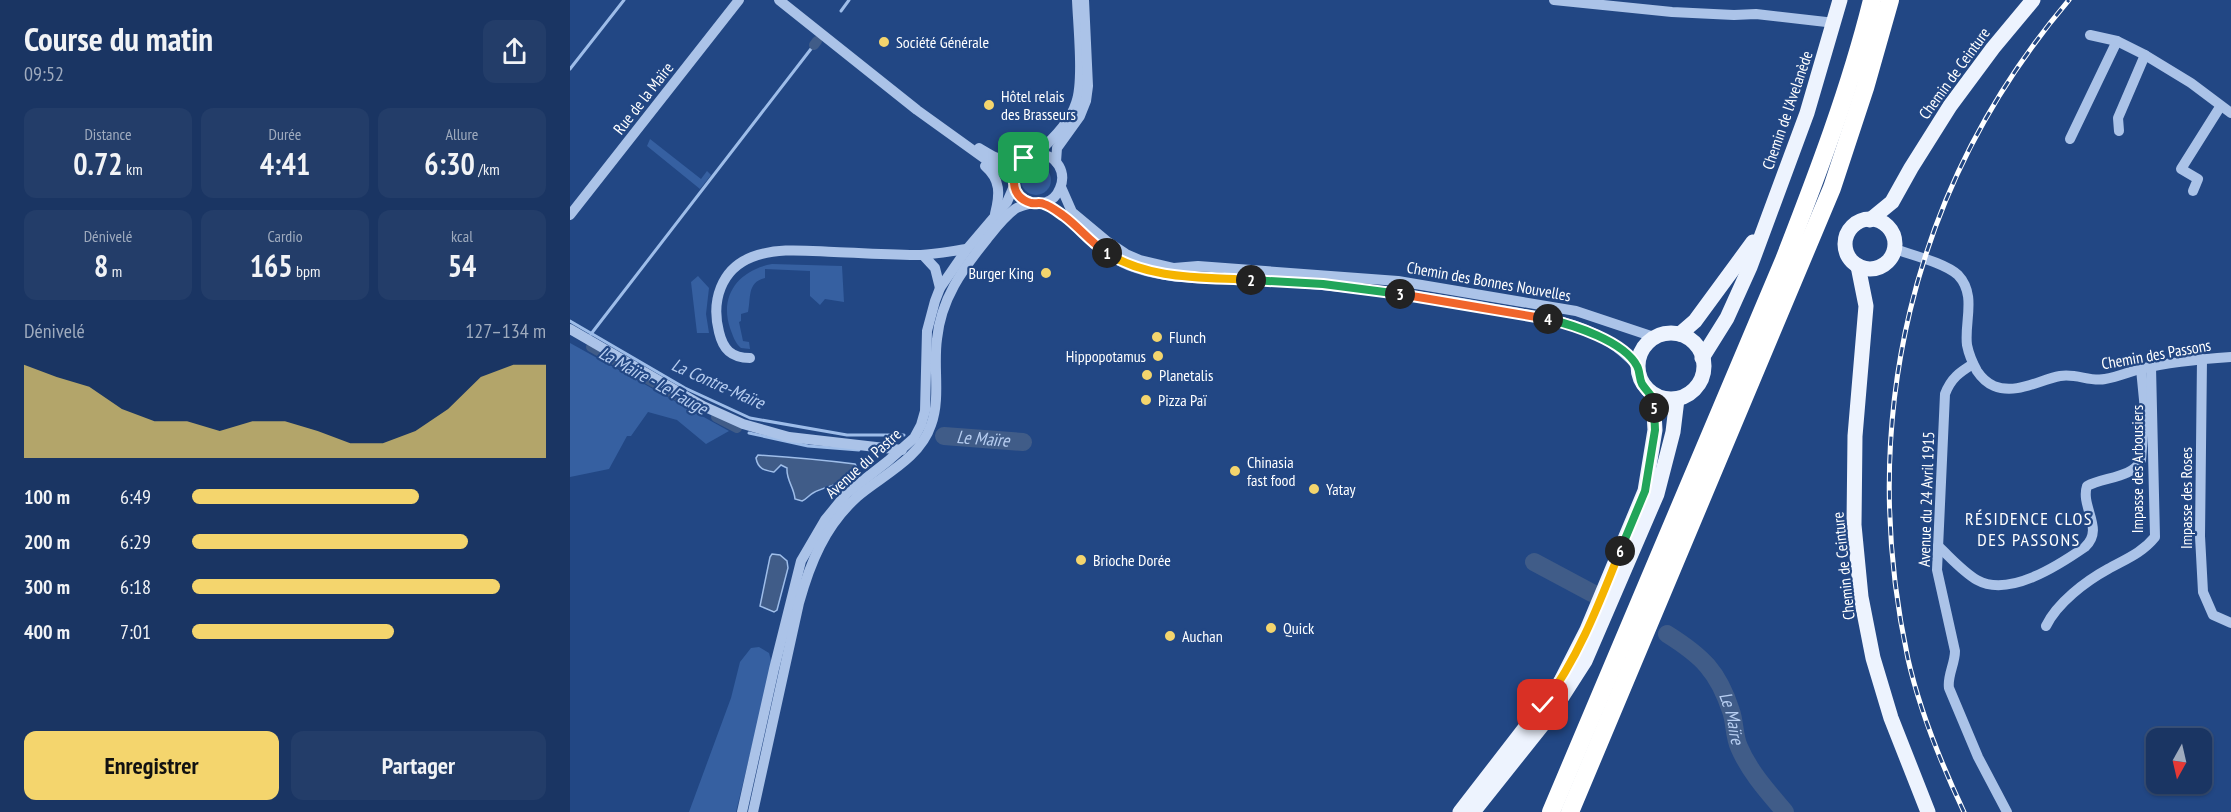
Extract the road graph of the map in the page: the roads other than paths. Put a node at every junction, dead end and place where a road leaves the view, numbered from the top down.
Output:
1 (739, 0) edge
2 (779, 0) edge
3 (1077, 0) edge
4 (1084, 0) edge
5 (1554, 0) edge
6 (1840, 0) edge
7 (1872, 0) edge
8 (1890, 0) edge
9 (2033, 0) edge
10 (1834, 23) junction
11 (2090, 35) dead end
12 (2117, 41) junction
13 (2145, 55) junction
14 (2220, 107) junction
15 (2231, 113) edge
16 (2119, 131) dead end
17 (949, 135) junction
18 (2070, 139) dead end
19 (1036, 154) junction
20 (1024, 158) junction
21 (1056, 162) junction
22 (1013, 182) junction
23 (1061, 187) junction
24 (2193, 191) dead end
25 (1892, 202) junction
26 (1032, 203) junction
27 (1043, 203) junction
28 (570, 215) edge
29 (994, 217) junction
30 (1870, 220) junction
31 (1762, 230) junction
32 (1891, 231) junction
33 (967, 249) junction
34 (1895, 249) junction
35 (923, 255) junction
36 (1858, 266) junction
37 (1882, 266) junction
38 (940, 288) junction
39 (1866, 306) junction
40 (570, 328) edge
41 (1680, 334) junction
42 (1654, 337) junction
43 (2231, 357) edge
44 (750, 358) dead end
45 (1702, 358) junction
46 (2202, 359) junction
47 (1973, 364) junction
48 (1637, 366) junction
49 (2146, 368) junction
50 (1653, 395) junction
51 (1677, 399) junction
52 (902, 450) junction
53 (1938, 546) junction
54 (2231, 623) edge
55 (2046, 626) dead end
56 (742, 812) edge
57 (753, 812) edge
58 (1460, 812) edge
59 (1473, 812) edge
60 (1551, 812) edge
61 (1572, 812) edge
62 (1928, 812) edge
63 (2007, 812) edge

1 - 28 street, Rue de la Maïre
2 - 17 street
3 - 19 street
4 - 21 street
5 - 10 street
6 - 10 main road, Chemin de l'Avelanède
7 - 60 highway
8 - 61 highway
9 - 25 main road, Chemin de Ceinture
10 - 31 main road, Chemin de l'Avelanède
11 - 12 street
12 - 13 street
12 - 18 street
13 - 14 street
13 - 16 street
14 - 15 street
14 - 24 street
17 - 20 street
17 - 22 street
17 - 29 street
19 - 20 street
19 - 21 street
20 - 22 street
21 - 23 street
22 - 26 street
22 - 29 street, Avenue du Pastre
23 - 27 street
23 - 42 street, Chemin des Bonnes Nouvelles
25 - 30 main road, Chemin de Ceinture
25 - 32 main road, Chemin de Ceinture
26 - 27 street
26 - 57 street, Avenue du Pastre
27 - 48 street, Chemin des Bonnes Nouvelles
29 - 33 street, Avenue du Pastre
30 - 32 main road
30 - 36 main road
31 - 41 main road
31 - 45 main road
32 - 34 main road
33 - 35 street
33 - 38 street, Avenue du Pastre
34 - 37 main road
34 - 47 street
35 - 38 street
35 - 44 street
36 - 37 main road
36 - 39 main road, Chemin de Ceinture
37 - 39 main road, Chemin de Ceinture
38 - 52 street, Avenue du Pastre
39 - 62 main road, Chemin de Ceinture
40 - 52 street
41 - 42 main road
41 - 45 main road
42 - 48 main road
43 - 46 street, Chemin des Passons
45 - 51 main road
46 - 49 street, Chemin des Passons
46 - 54 street, Impasse des Roses
47 - 49 street, Chemin des Passons
47 - 53 street, Avenue du 24 Avril 1915
48 - 50 main road
49 - 53 street
49 - 55 street, Impasse des Arbousiers
50 - 51 main road
50 - 58 main road
51 - 59 main road
52 - 56 street, Avenue du Pastre
53 - 63 street, Avenue du 24 Avril 1915

